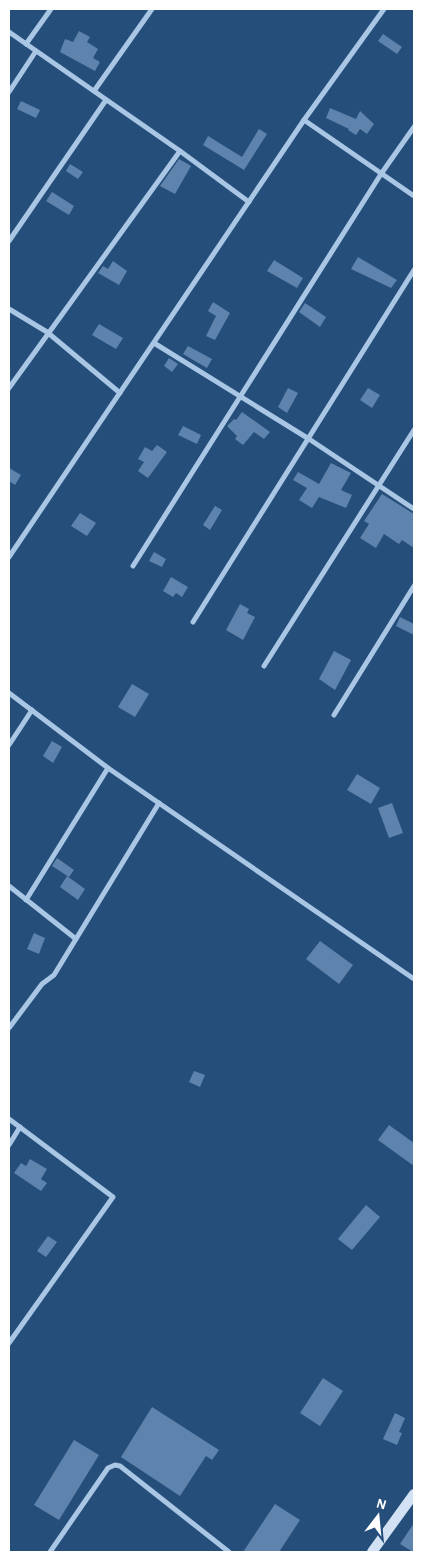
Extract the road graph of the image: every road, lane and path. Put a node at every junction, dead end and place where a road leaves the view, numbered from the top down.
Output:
1 (51, 9) edge
2 (152, 9) edge
3 (384, 9) edge
4 (9, 32) edge
5 (26, 44) junction
6 (36, 51) junction
7 (94, 91) junction
8 (9, 92) edge
9 (106, 100) junction
10 (304, 120) junction
11 (414, 127) edge
12 (180, 151) junction
13 (381, 174) junction
14 (414, 196) edge
15 (250, 202) junction
16 (9, 242) edge
17 (414, 270) edge
18 (9, 309) edge
19 (47, 332) junction
20 (154, 343) junction
21 (9, 388) edge
22 (120, 393) junction
23 (239, 396) junction
24 (414, 430) edge
25 (309, 439) junction
26 (380, 485) junction
27 (414, 509) edge
28 (9, 557) edge
29 (133, 566) dead end
30 (414, 586) edge
31 (193, 622) dead end
32 (264, 666) dead end
33 (9, 693) edge
34 (32, 710) junction
35 (334, 716) dead end
36 (9, 744) edge
37 (108, 768) junction
38 (159, 803) junction
39 (9, 886) edge
40 (26, 900) junction
41 (76, 939) junction
42 (414, 979) edge
43 (9, 1028) edge
44 (9, 1119) edge
45 (20, 1127) junction
46 (9, 1145) edge
47 (9, 1343) edge
48 (414, 1494) edge
49 (50, 1552) edge
50 (229, 1552) edge
51 (372, 1552) edge

1 - 5 street
2 - 7 street
3 - 10 street
4 - 5 street
5 - 6 street
6 - 7 street
6 - 8 street
7 - 9 street
9 - 12 street
9 - 16 street
10 - 13 street
10 - 15 street
11 - 13 street
12 - 15 street
12 - 19 street
13 - 14 street
13 - 23 street
15 - 20 street
17 - 25 street
18 - 19 street
19 - 21 street
19 - 22 street
20 - 22 street
20 - 23 street
22 - 28 street
23 - 25 street
23 - 29 street
24 - 26 street
25 - 26 street
25 - 31 street
26 - 27 street
26 - 32 street
30 - 35 street
33 - 34 street
34 - 36 street
34 - 37 street
37 - 38 street
37 - 40 street
38 - 41 street
38 - 42 street
39 - 40 street
40 - 41 street
41 - 43 street
44 - 45 street
45 - 46 street
45 - 47 street
48 - 51 main road
49 - 50 street

